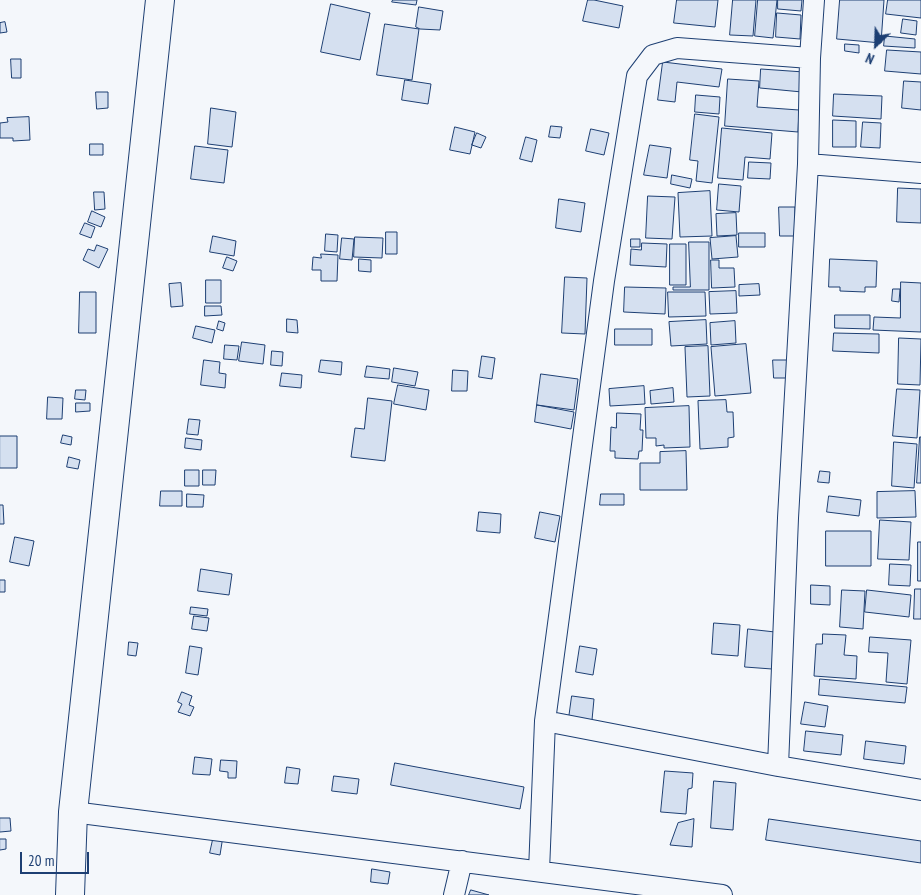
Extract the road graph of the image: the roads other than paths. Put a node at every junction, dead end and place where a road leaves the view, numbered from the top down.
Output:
1 (160, 0) edge
2 (814, 0) edge
3 (810, 58) junction
4 (808, 164) junction
5 (921, 173) edge
6 (545, 720) junction
7 (778, 766) junction
8 (921, 790) edge
9 (73, 812) junction
10 (462, 862) junction
11 (539, 871) junction
12 (70, 895) edge
13 (454, 895) edge
14 (722, 895) edge

1 - 9 highway
2 - 3 street
3 - 4 street
3 - 6 street
4 - 5 street
4 - 7 street
6 - 7 street
6 - 11 street
7 - 8 street
9 - 10 street
9 - 12 highway
10 - 11 street
10 - 13 street
11 - 14 street

